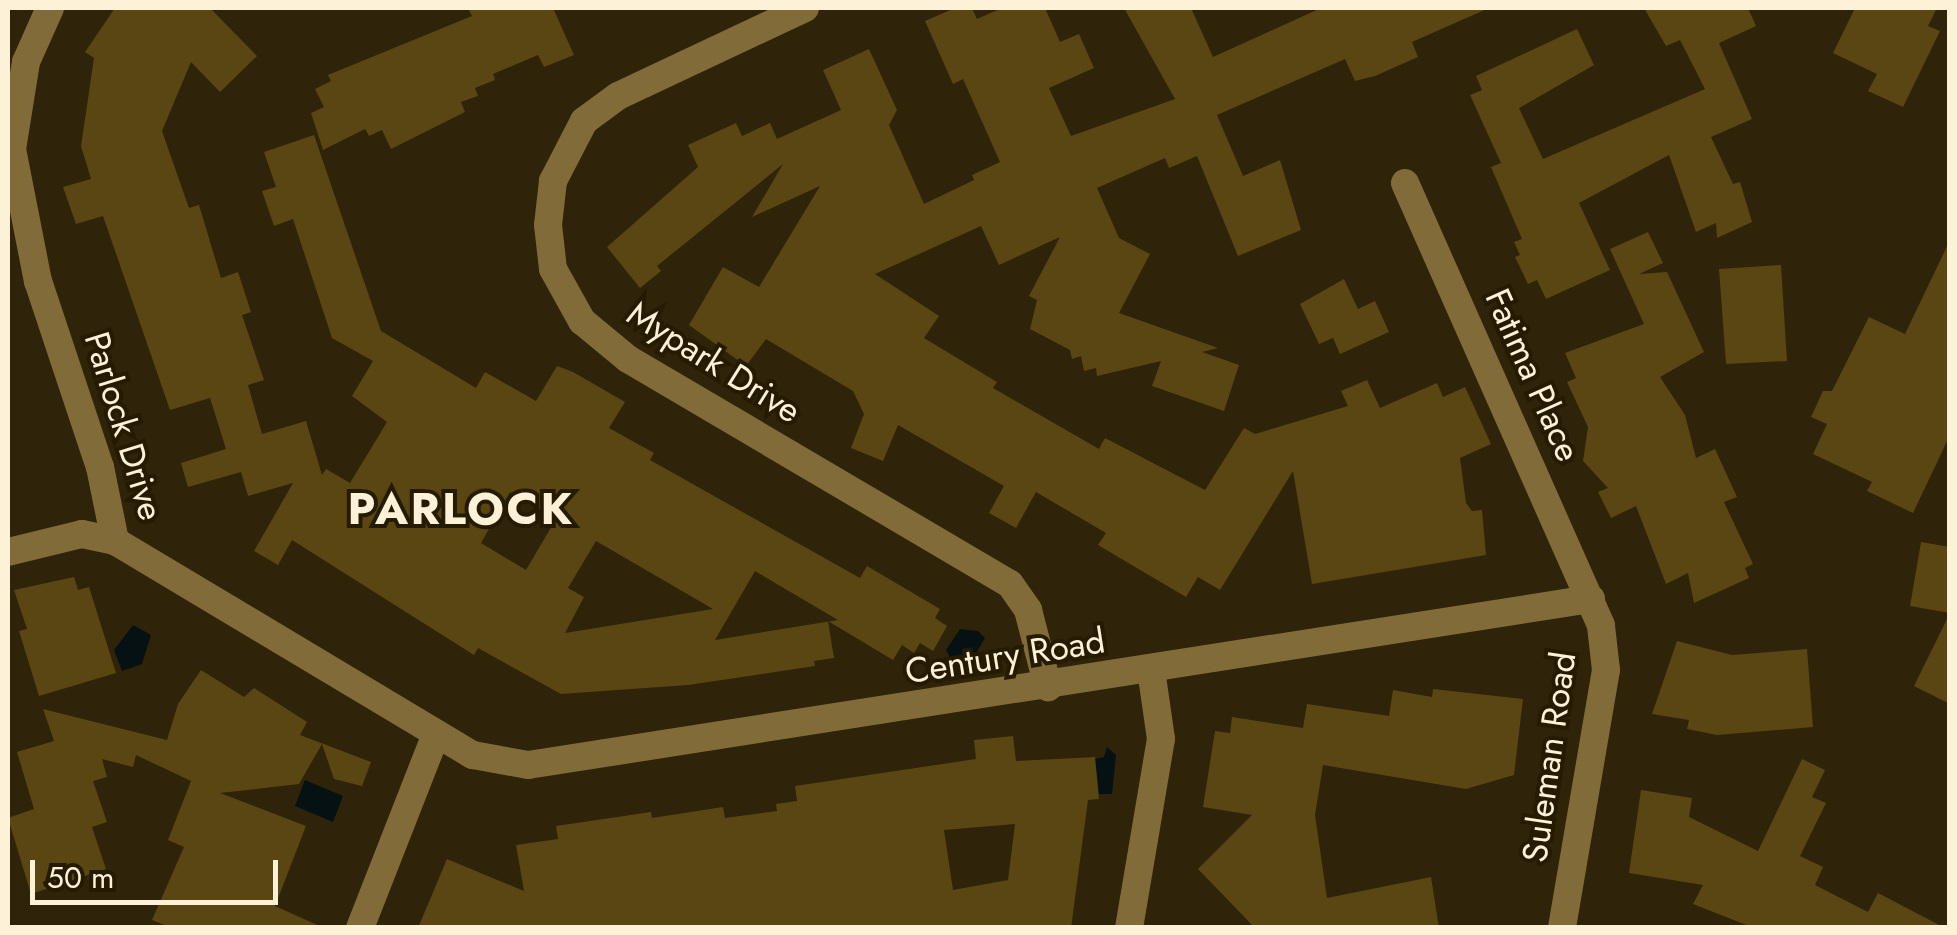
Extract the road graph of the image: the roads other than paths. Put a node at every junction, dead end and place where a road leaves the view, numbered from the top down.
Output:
1 (50, 8) edge
2 (805, 8) edge
3 (1405, 183) dead end
4 (115, 542) junction
5 (8, 552) edge
6 (1591, 599) junction
7 (1150, 670) junction
8 (1048, 687) junction
9 (436, 734) junction
10 (360, 928) edge
11 (1129, 928) edge
12 (1562, 928) edge

1 - 4 street, Parlock Drive
2 - 8 street, Mypark Drive
3 - 6 street, Fatima Place
4 - 5 street
4 - 9 street, Parlock Drive
6 - 7 street, Century Road
6 - 12 street, Suleman Road
7 - 8 street, Century Road
7 - 11 street
8 - 9 street, Century Road
9 - 10 street

